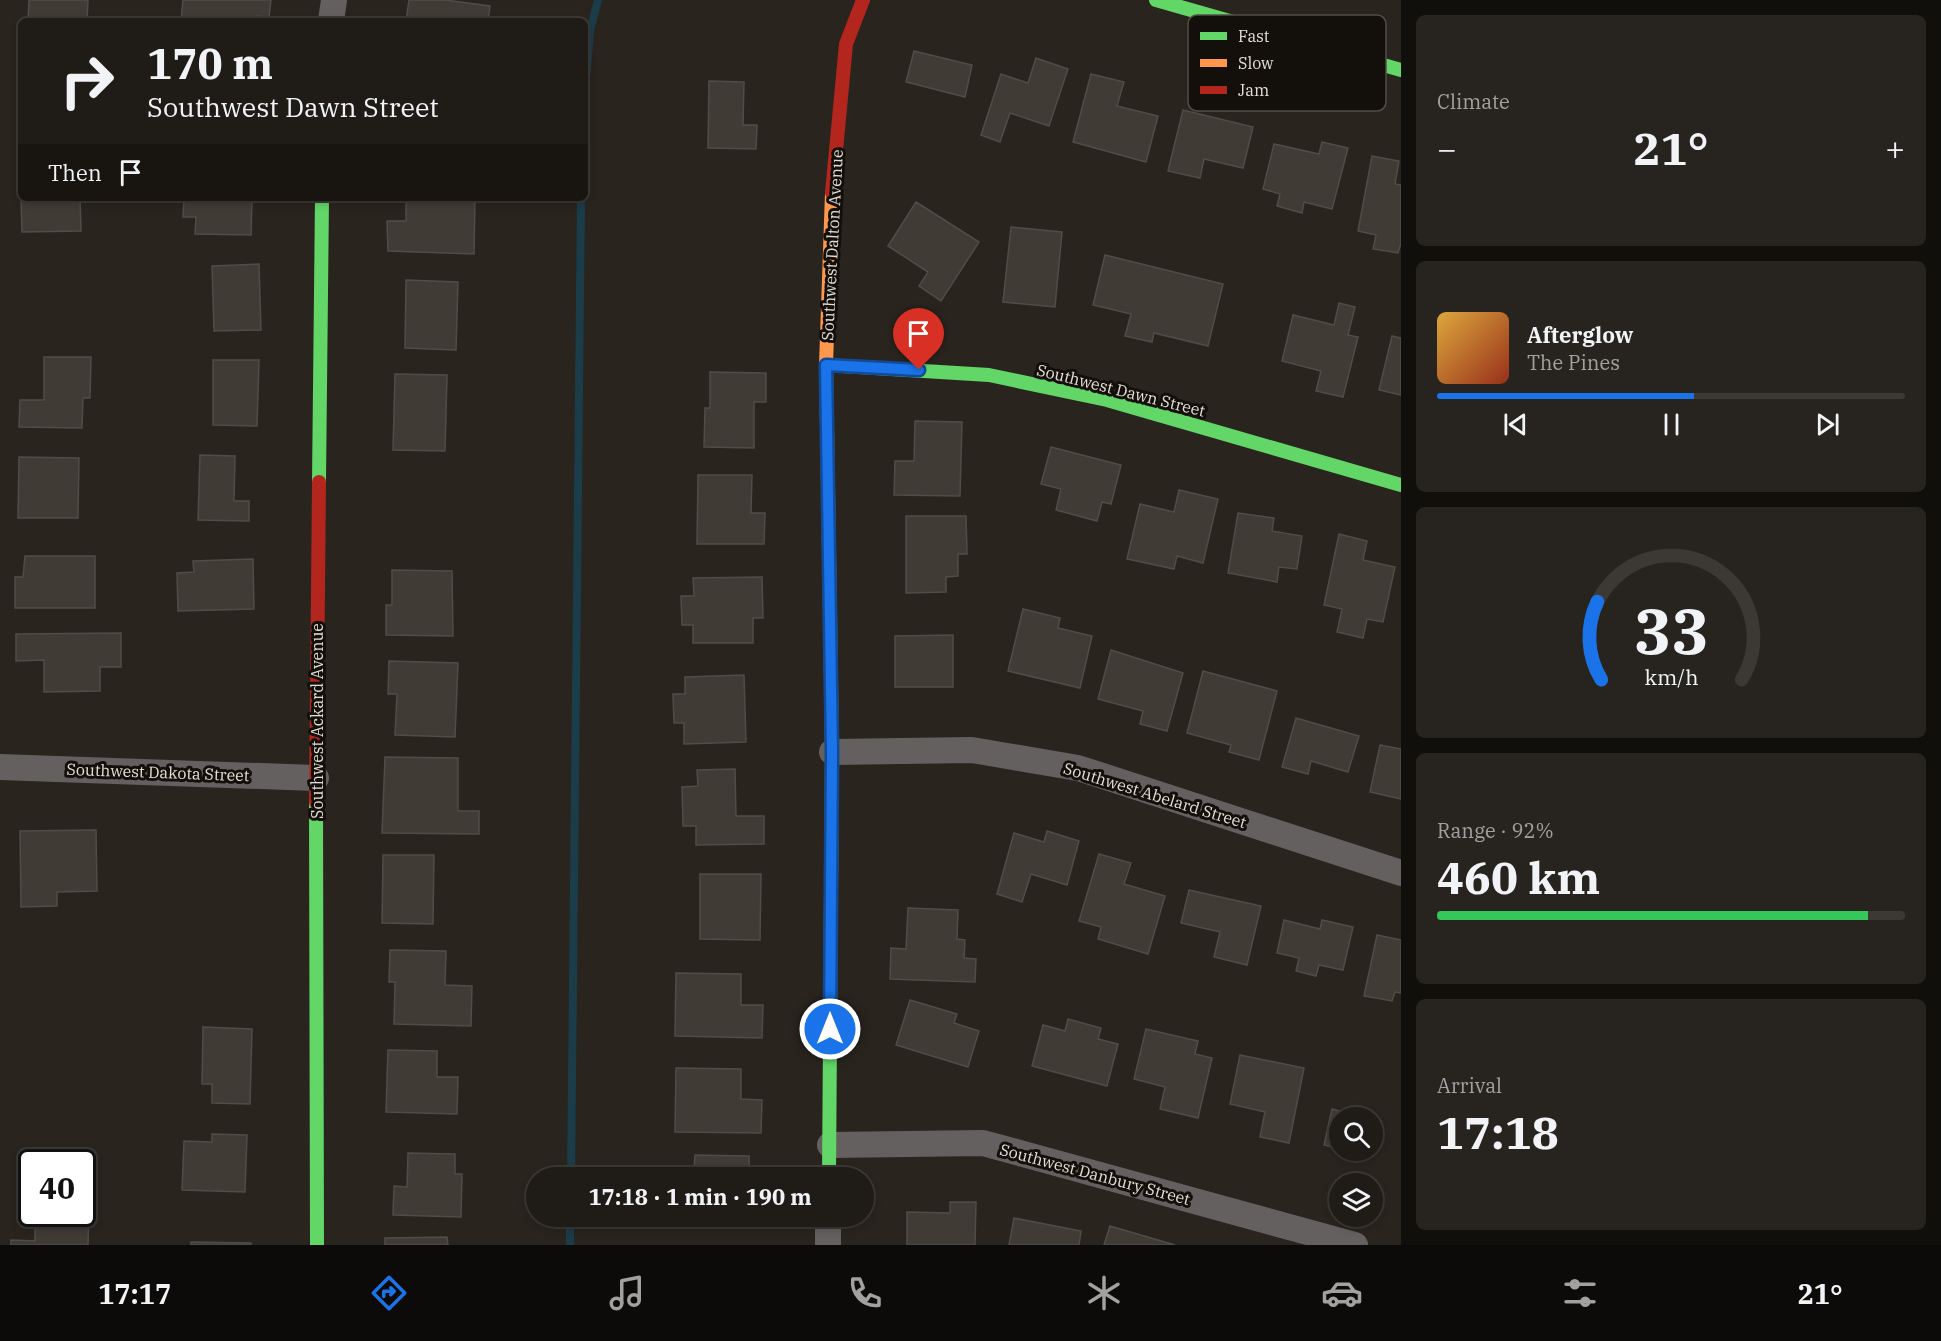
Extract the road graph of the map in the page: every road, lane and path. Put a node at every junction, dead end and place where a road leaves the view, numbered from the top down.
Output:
1 (334, 0) edge
2 (863, 0) edge
3 (1156, 0) edge
4 (1208, 15) edge
5 (331, 18) edge
6 (1386, 66) edge
7 (1401, 70) edge
8 (322, 201) edge
9 (826, 365) junction
10 (1401, 485) edge
11 (832, 752) junction
12 (0, 767) edge
13 (316, 778) junction
14 (1401, 873) edge
15 (830, 1145) junction
16 (829, 1167) edge
17 (828, 1227) edge
18 (317, 1245) edge
19 (828, 1245) edge
20 (1355, 1245) edge

1 - 5 street
2 - 9 street, Southwest Dalton Avenue
3 - 4 street
6 - 7 street
8 - 13 street, Southwest Ackard Avenue
9 - 10 street, Southwest Dawn Street
9 - 11 street, Southwest Dalton Avenue
11 - 14 street, Southwest Abelard Street
11 - 15 street, Southwest Dalton Avenue
12 - 13 street, Southwest Dakota Street
13 - 18 street, Southwest Ackard Avenue
15 - 16 street, Southwest Dalton Avenue
15 - 20 street, Southwest Danbury Street
17 - 19 street

